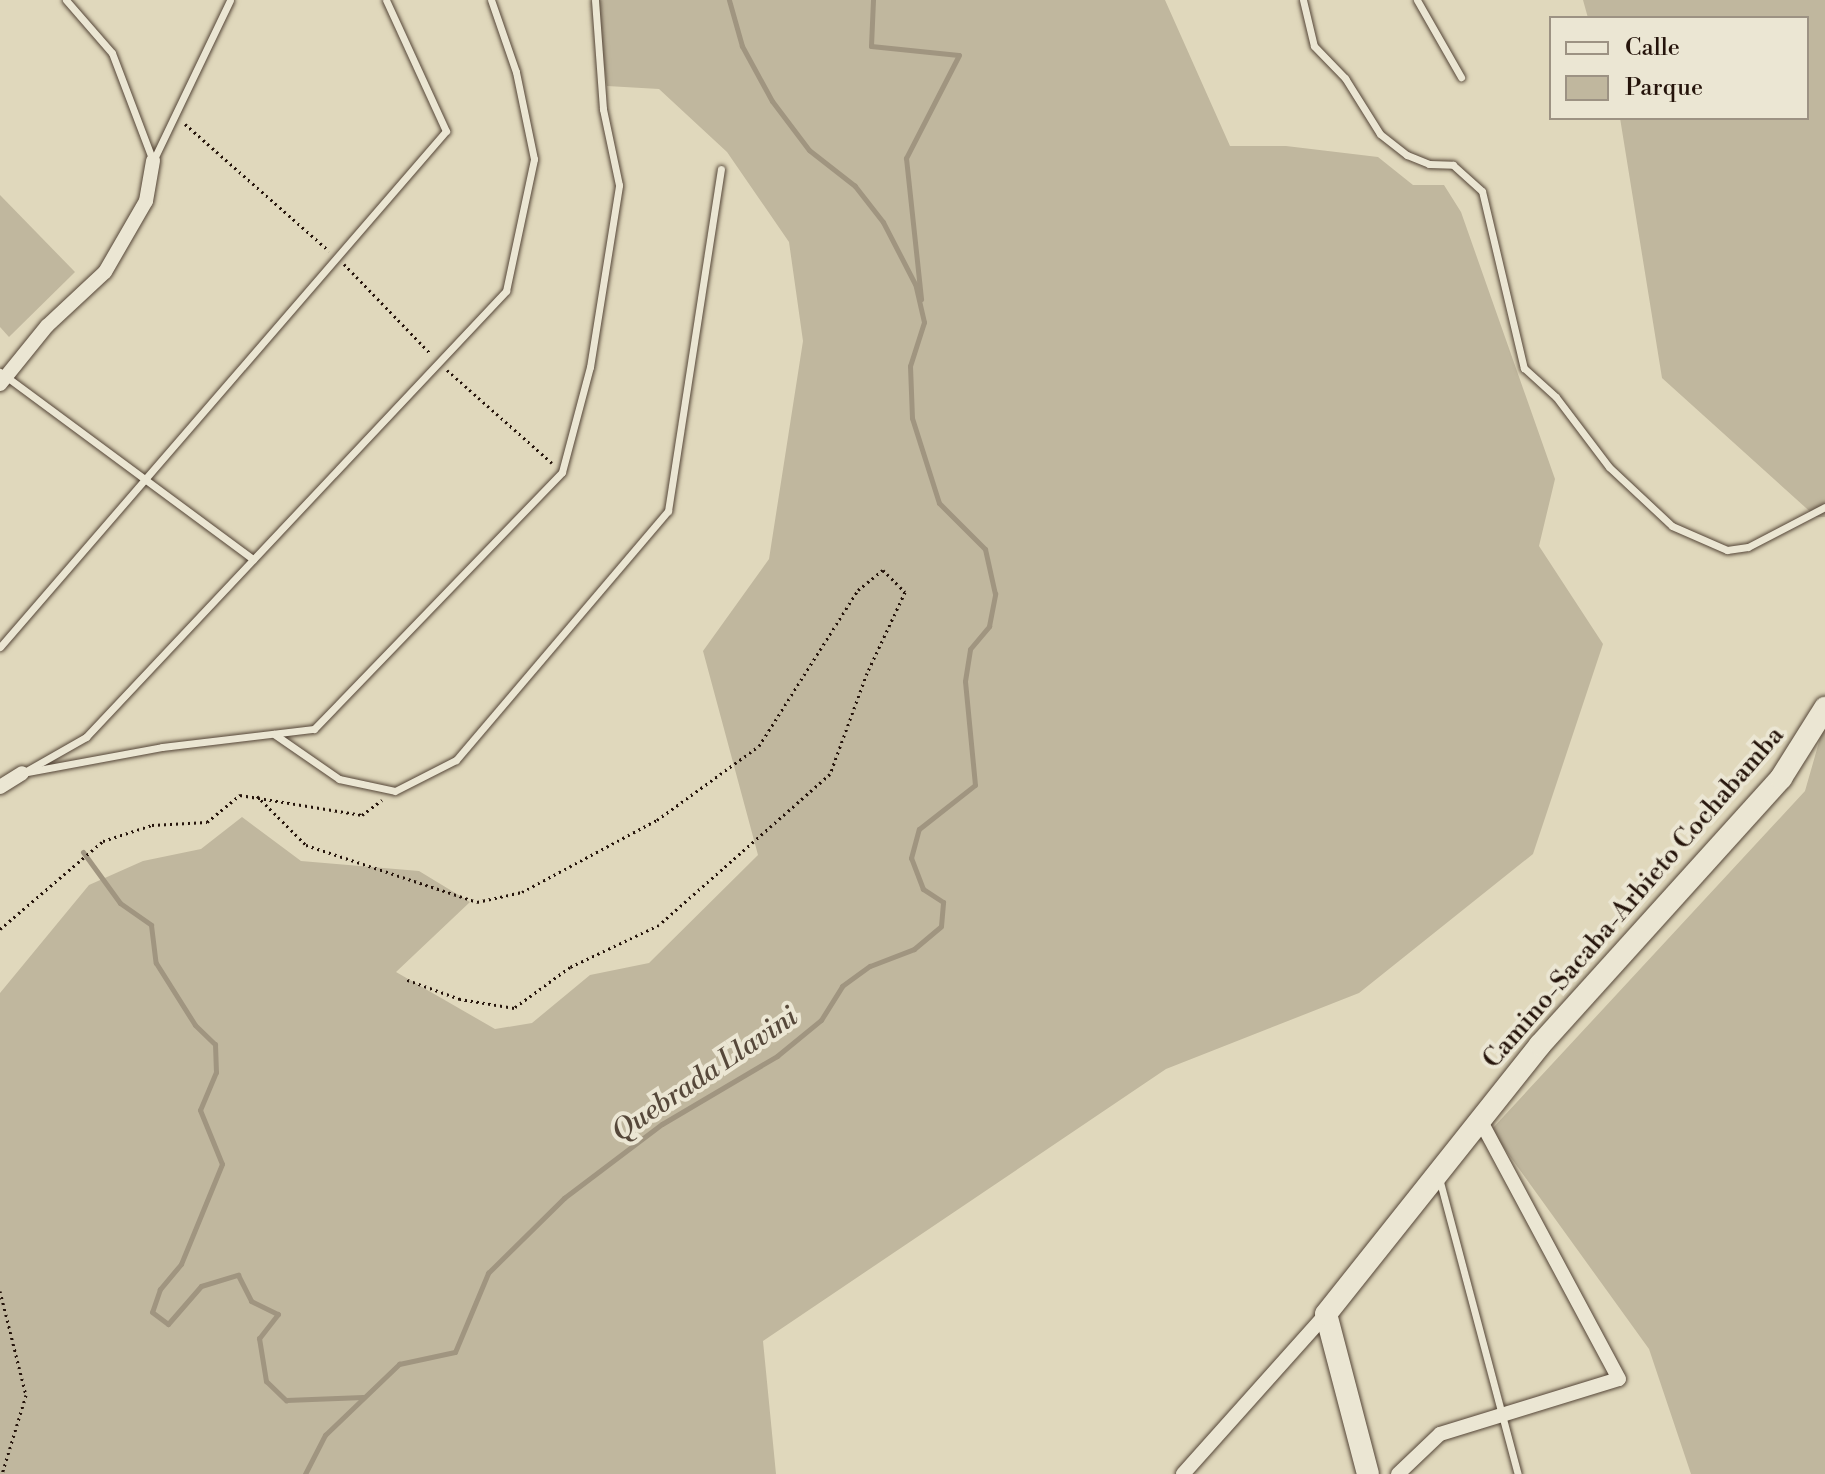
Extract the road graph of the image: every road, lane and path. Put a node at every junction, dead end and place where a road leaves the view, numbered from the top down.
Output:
1 (66, 0) edge
2 (230, 0) edge
3 (386, 0) edge
4 (491, 0) edge
5 (595, 0) edge
6 (1303, 0) edge
7 (1417, 0) edge
8 (1461, 77) dead end
9 (173, 113) junction
10 (153, 161) junction
11 (721, 169) dead end
12 (338, 259) junction
13 (439, 362) junction
14 (2, 377) edge
15 (562, 472) junction
16 (146, 480) junction
17 (1825, 507) edge
18 (253, 559) junction
19 (0, 647) edge
20 (1825, 708) edge
21 (274, 734) junction
22 (22, 773) junction
23 (0, 787) edge
24 (395, 791) junction
25 (257, 796) junction
26 (0, 929) edge
27 (405, 979) dead end
28 (1481, 1122) junction
29 (1439, 1175) junction
30 (0, 1291) edge
31 (1326, 1314) junction
32 (1503, 1413) junction
33 (2, 1474) edge
34 (1183, 1474) edge
35 (1368, 1474) edge
36 (1398, 1474) edge
37 (1518, 1474) edge

1 - 10 lane
2 - 9 lane
3 - 12 lane
4 - 13 lane
5 - 15 lane
6 - 17 lane
7 - 8 lane
9 - 10 lane
9 - 12 path
10 - 14 street
11 - 24 lane
12 - 13 path
12 - 16 lane
13 - 15 path
13 - 18 lane
14 - 16 lane
15 - 21 lane
16 - 18 lane
16 - 19 lane
18 - 22 lane
20 - 28 street, Camino-Sacaba-Arbieto Cochabamba
21 - 22 lane
21 - 24 lane
22 - 23 street
24 - 25 path
25 - 26 path
25 - 27 path
28 - 29 street, Camino-Sacaba-Arbieto Cochabamba
28 - 32 street
29 - 31 street, Camino-Sacaba-Arbieto Cochabamba
29 - 32 lane
30 - 33 path
31 - 34 street
31 - 35 street
32 - 36 street
32 - 37 lane

